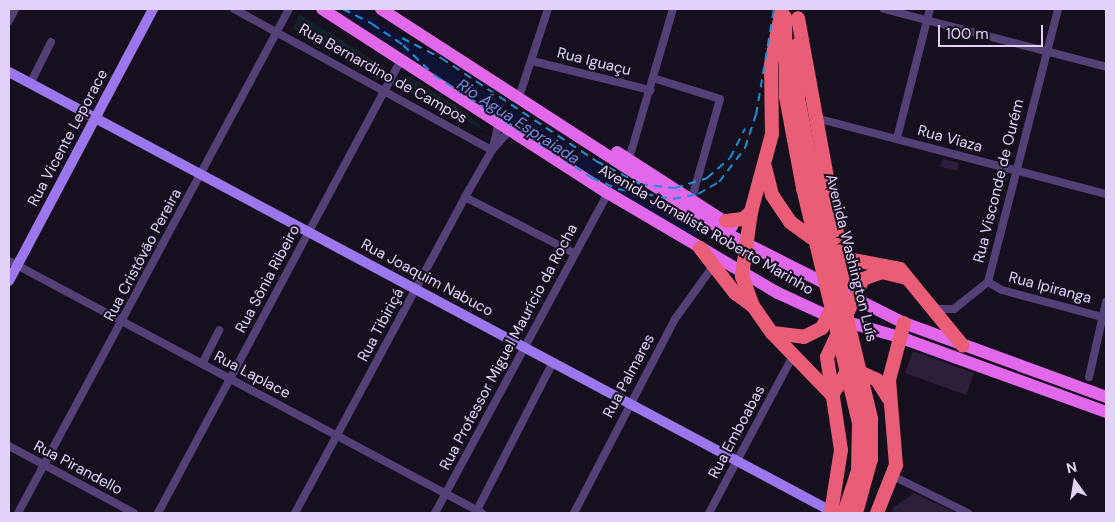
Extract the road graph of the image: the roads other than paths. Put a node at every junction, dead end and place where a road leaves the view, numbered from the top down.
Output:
1 (15, 9) edge
2 (153, 9) edge
3 (234, 9) edge
4 (289, 9) edge
5 (322, 9) edge
6 (381, 9) edge
7 (548, 9) edge
8 (673, 9) edge
9 (784, 9) edge
10 (884, 9) edge
11 (930, 9) edge
12 (1058, 9) edge
13 (798, 13) edge
14 (9, 21) edge
15 (927, 21) junction
16 (277, 32) junction
17 (52, 42) dead end
18 (1046, 53) junction
19 (402, 58) junction
20 (532, 61) junction
21 (1106, 67) edge
22 (9, 72) edge
23 (653, 78) junction
24 (30, 84) junction
25 (650, 90) junction
26 (385, 91) junction
27 (518, 97) junction
28 (94, 118) junction
29 (816, 118) junction
30 (499, 122) junction
31 (557, 124) junction
32 (511, 129) junction
33 (897, 138) junction
34 (492, 150) junction
35 (629, 159) junction
36 (765, 164) junction
37 (1017, 171) junction
38 (202, 175) junction
39 (809, 187) junction
40 (608, 193) junction
41 (1106, 194) edge
42 (465, 197) junction
43 (692, 198) junction
44 (751, 212) junction
45 (726, 220) junction
46 (838, 227) junction
47 (309, 232) junction
48 (741, 241) junction
49 (700, 248) joint
50 (574, 253) junction
51 (844, 258) junction
52 (13, 263) edge
53 (716, 263) junction
54 (741, 272) junction
55 (906, 278) junction
56 (9, 281) edge
57 (988, 282) junction
58 (415, 289) junction
59 (846, 294) junction
60 (922, 296) junction
61 (1106, 302) edge
62 (754, 307) junction
63 (1104, 317) edge
64 (836, 319) junction
65 (123, 322) junction
66 (904, 323) junction
67 (219, 330) dead end
68 (772, 333) junction
69 (899, 337) junction
70 (523, 346) junction
71 (962, 346) junction
72 (553, 362) junction
73 (789, 363) dead end
74 (202, 364) junction
75 (1089, 377) dead end
76 (230, 379) junction
77 (832, 395) junction
78 (1106, 397) edge
79 (890, 400) junction
80 (630, 403) junction
81 (1106, 412) edge
82 (337, 436) junction
83 (9, 446) edge
84 (737, 460) junction
85 (45, 465) junction
86 (893, 476) junction
87 (446, 494) junction
88 (480, 512) edge
89 (18, 513) edge
90 (134, 513) edge
91 (158, 513) edge
92 (295, 513) edge
93 (435, 513) edge
94 (574, 513) edge
95 (709, 513) edge
96 (835, 513) edge
97 (856, 513) edge
98 (877, 513) edge
99 (968, 513) edge

1 - 14 street
2 - 28 street, Rua Vicente Leporace
3 - 16 street, Rua Bernardino de Campos
4 - 16 street, Rua Cristóvão Pereira
5 - 19 main road, Avenida Jornalista Roberto Marinho
6 - 27 main road, Avenida Jornalista Roberto Marinho
7 - 20 street
8 - 23 street
9 - 36 highway
9 - 39 highway, Avenida Washington Luís
10 - 15 street
11 - 15 street
12 - 18 street, Rua Visconde de Ourém
13 - 29 highway
13 - 39 highway, Avenida Washington Luís
15 - 18 street
15 - 33 street
16 - 26 street, Rua Bernardino de Campos
16 - 38 street, Rua Cristóvão Pereira
17 - 24 street
18 - 21 street
18 - 37 street, Rua Visconde de Ourém
19 - 26 street, Rua Sônia Ribeiro
19 - 30 main road, Avenida Jornalista Roberto Marinho
20 - 25 street, Rua Iguaçu
20 - 27 street
22 - 24 street, Rua Joaquim Nabuco
23 - 25 street
23 - 43 street
24 - 28 street, Rua Joaquim Nabuco
25 - 35 street
26 - 34 street, Rua Bernardino de Campos
26 - 47 street, Rua Sônia Ribeiro
27 - 31 main road, Avenida Jornalista Roberto Marinho
28 - 38 street, Rua Joaquim Nabuco
28 - 52 street, Rua Vicente Leporace
29 - 33 street, Rua Viaza
29 - 46 highway
30 - 32 main road, Avenida Jornalista Roberto Marinho
30 - 34 street, Rua Tibiriçá
31 - 35 main road
31 - 48 main road, Avenida Jornalista Roberto Marinho
32 - 34 street, Rua Tibiriçá
32 - 40 main road, Avenida Jornalista Roberto Marinho
33 - 37 street, Rua Viaza
34 - 42 street, Rua Tibiriçá
35 - 43 main road
36 - 44 highway
36 - 46 highway
37 - 41 street, Rua Viaza
37 - 57 street, Rua Visconde de Ourém
38 - 47 street, Rua Joaquim Nabuco
38 - 65 street, Rua Cristóvão Pereira
39 - 96 highway, Avenida Washington Luís, bridge
39 - 97 highway, Avenida Washington Luís, bridge
40 - 49 main road, Avenida Jornalista Roberto Marinho
40 - 50 street, Rua Professor Miguel Maurício da Rocha
42 - 50 street
42 - 58 street, Rua Tibiriçá
43 - 45 main road
44 - 45 highway
44 - 48 highway
45 - 48 main road
46 - 51 highway
47 - 58 street, Rua Joaquim Nabuco
47 - 76 street, Rua Sônia Ribeiro
48 - 54 highway
48 - 59 main road, Avenida Jornalista Roberto Marinho
49 - 53 highway
50 - 70 street, Rua Professor Miguel Maurício da Rocha
51 - 55 highway
51 - 59 highway
52 - 56 street, Rua Vicente Leporace
52 - 65 street, Rua Laplace
53 - 54 main road, Avenida Jornalista Roberto Marinho
53 - 62 highway
53 - 80 street, Rua Palmares
54 - 62 highway
54 - 64 main road, Avenida Jornalista Roberto Marinho
55 - 59 highway
55 - 60 highway
57 - 60 street, Rua Visconde de Ourém
57 - 63 street, Rua Ipiranga
58 - 70 street, Rua Joaquim Nabuco
58 - 82 street, Rua Tibiriçá
59 - 64 highway
59 - 66 main road, Avenida Jornalista Roberto Marinho
60 - 71 highway
61 - 63 street
62 - 68 highway
63 - 75 street
64 - 68 highway
64 - 69 main road, Avenida Jornalista Roberto Marinho
64 - 77 highway
65 - 74 street, Rua Laplace
65 - 85 street, Rua Cristóvão Pereira
66 - 69 highway
66 - 71 main road, Avenida Jornalista Roberto Marinho
67 - 74 street
68 - 77 highway
69 - 79 highway
69 - 81 main road, Avenida Jornalista Roberto Marinho
70 - 72 street, Rua Joaquim Nabuco
70 - 87 street, Rua Professor Miguel Maurício da Rocha
71 - 78 main road, Avenida Jornalista Roberto Marinho
72 - 80 street, Rua Joaquim Nabuco
72 - 88 street
73 - 84 street, Rua Emboabas
74 - 76 street, Rua Laplace
76 - 82 street, Rua Laplace
76 - 91 street, Rua Sônia Ribeiro
77 - 79 highway
77 - 96 highway
79 - 86 highway
80 - 84 street, Rua Joaquim Nabuco
80 - 94 street, Rua Palmares
82 - 87 street, Rua Laplace
82 - 92 street, Rua Tibiriçá
83 - 85 street, Rua Pirandello
84 - 95 street, Rua Emboabas
84 - 96 street, Rua Joaquim Nabuco
85 - 89 street, Rua Cristóvão Pereira
85 - 90 street, Rua Pirandello
86 - 98 highway
86 - 99 street
87 - 88 street, Rua Laplace
87 - 93 street, Rua Professor Miguel Maurício da Rocha

